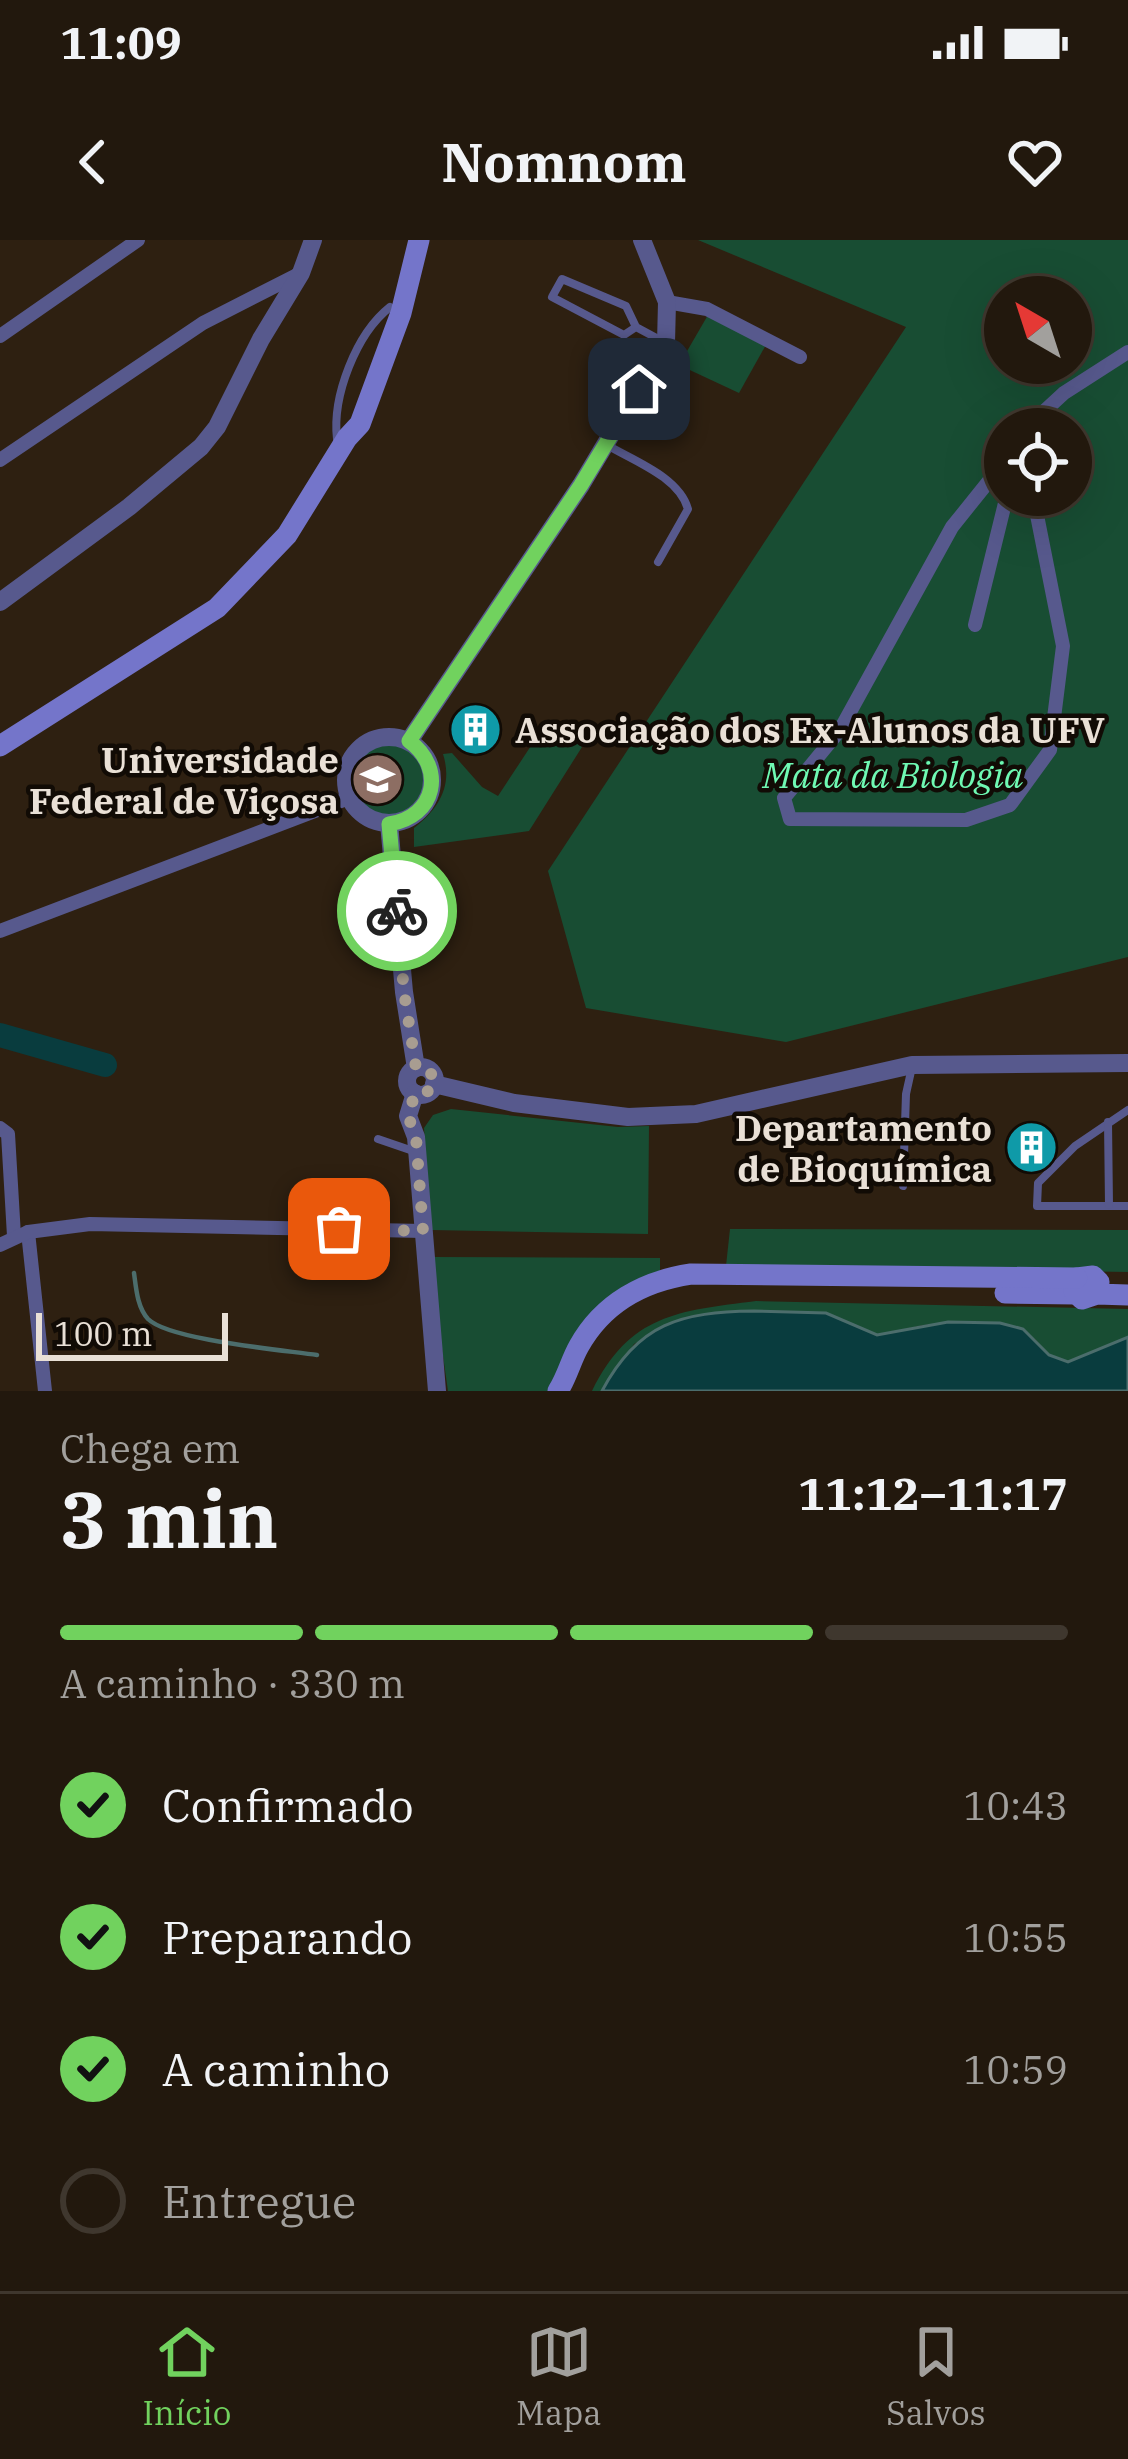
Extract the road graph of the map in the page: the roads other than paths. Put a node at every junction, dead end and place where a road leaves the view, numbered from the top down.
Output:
1 (139, 240) edge
2 (313, 240) edge
3 (642, 240) edge
4 (415, 245) edge
5 (301, 273) junction
6 (668, 302) junction
7 (636, 327) junction
8 (0, 336) edge
9 (666, 344) junction
10 (1128, 352) edge
11 (800, 358) dead end
12 (1048, 408) edge
13 (606, 445) junction
14 (343, 447) junction
15 (0, 460) edge
16 (984, 487) edge
17 (1001, 516) edge
18 (1037, 516) edge
19 (658, 562) dead end
20 (0, 602) edge
21 (975, 625) dead end
22 (409, 741) junction
23 (0, 746) edge
24 (350, 798) junction
25 (389, 824) junction
26 (0, 931) edge
27 (1128, 1064) edge
28 (912, 1065) junction
29 (416, 1068) junction
30 (434, 1084) junction
31 (415, 1093) junction
32 (1128, 1110) edge
33 (1108, 1120) junction
34 (0, 1128) edge
35 (378, 1139) dead end
36 (417, 1152) junction
37 (903, 1186) dead end
38 (1108, 1205) junction
39 (1128, 1206) edge
40 (423, 1231) junction
41 (21, 1233) junction
42 (0, 1244) edge
43 (1128, 1280) edge
44 (1086, 1286) junction
45 (1128, 1294) edge
46 (46, 1391) edge
47 (436, 1391) edge
48 (558, 1391) edge
49 (574, 1391) edge

1 - 8 street
2 - 5 street
3 - 6 street
4 - 14 main road
4 - 14 main road
5 - 15 street
5 - 20 street
6 - 9 street
6 - 11 street
7 - 7 lane
7 - 9 lane
9 - 13 street
10 - 12 street
13 - 19 lane
13 - 22 street
14 - 23 main road
16 - 18 street
17 - 21 street
22 - 24 street
22 - 25 street
24 - 25 street
24 - 26 street
25 - 29 street
27 - 28 street
28 - 30 street
28 - 37 lane
29 - 30 street
29 - 31 street
30 - 31 street
31 - 36 street
32 - 33 lane
33 - 38 lane
33 - 38 lane
34 - 41 street
35 - 36 lane
36 - 40 street
38 - 39 lane
40 - 41 street
40 - 47 street
41 - 42 street
41 - 46 street
43 - 44 main road
44 - 45 main road
44 - 48 main road
44 - 49 main road

